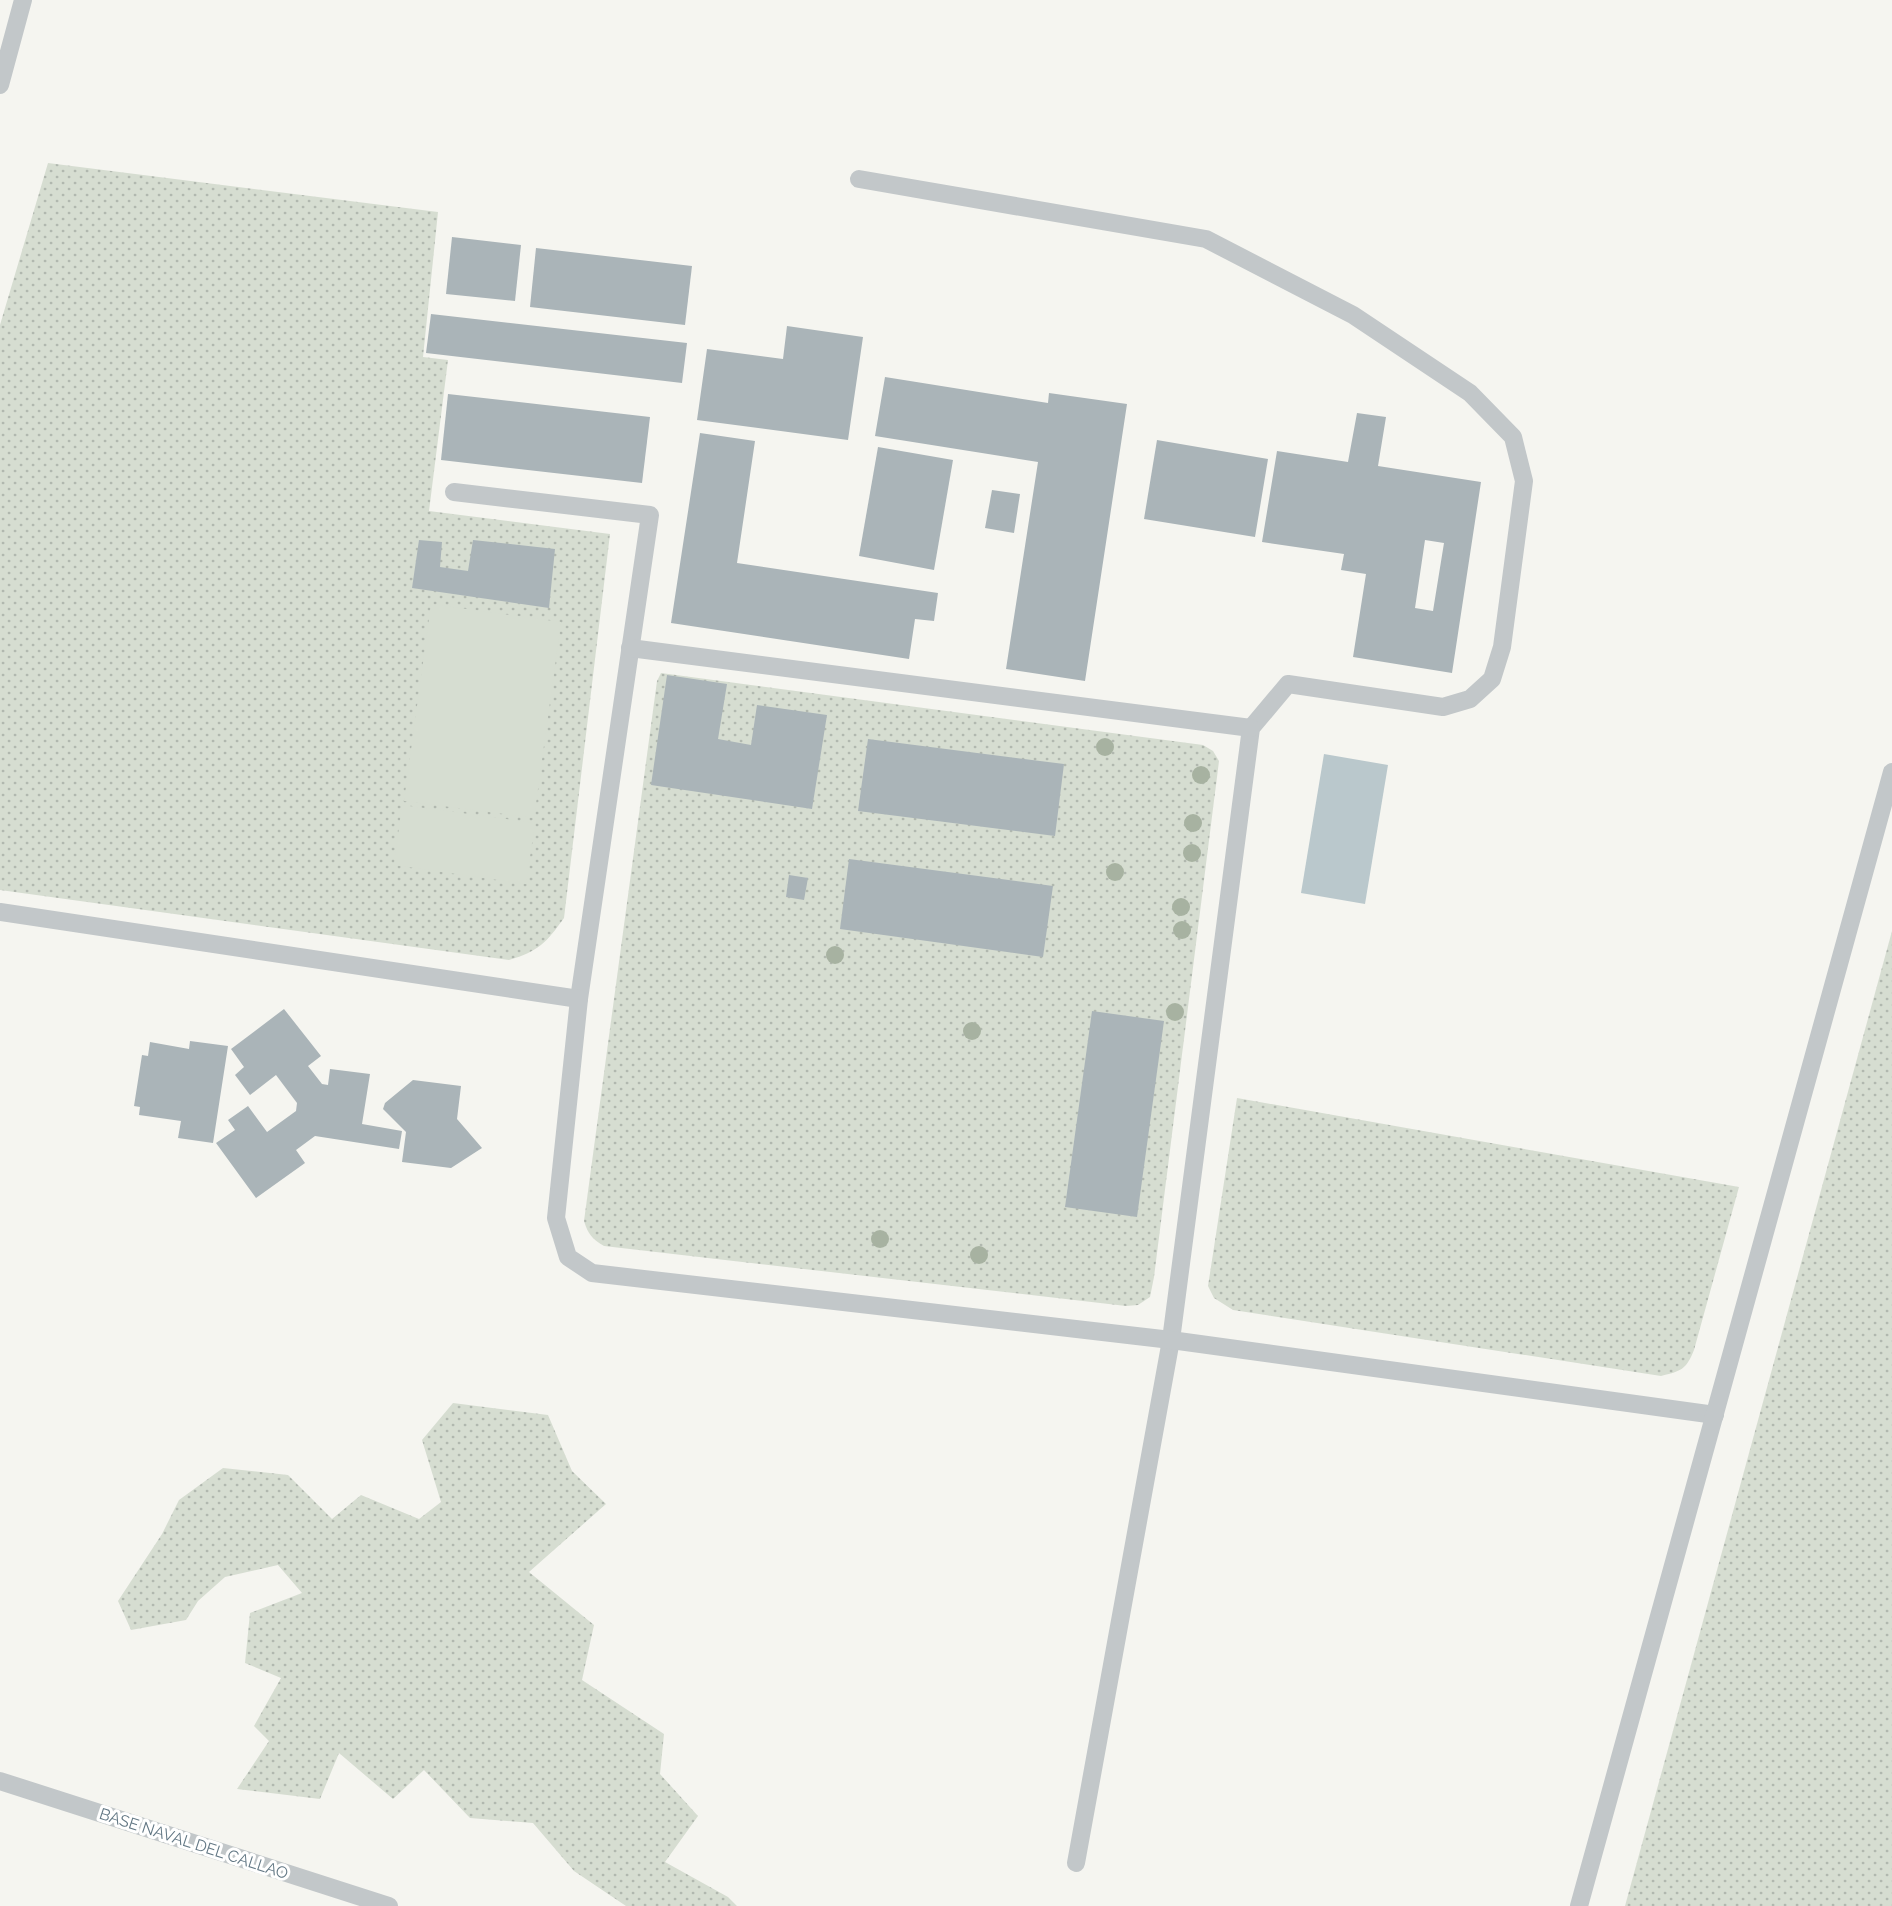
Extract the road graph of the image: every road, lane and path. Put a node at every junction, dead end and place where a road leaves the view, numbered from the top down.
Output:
1 (23, 0) edge
2 (0, 85) edge
3 (859, 178) dead end
4 (454, 492) dead end
5 (630, 648) junction
6 (1251, 728) junction
7 (1892, 772) edge
8 (0, 912) edge
9 (579, 999) junction
10 (1171, 1340) junction
11 (1715, 1415) junction
12 (0, 1781) edge
13 (1076, 1863) dead end
14 (389, 1906) edge
15 (1579, 1906) edge

1 - 2 lane
3 - 6 lane
4 - 5 lane
5 - 6 lane
5 - 9 lane
6 - 10 lane
7 - 11 lane
8 - 9 lane
9 - 10 lane
10 - 11 lane
10 - 13 lane
11 - 15 lane
12 - 14 lane, BASE NAVAL DEL CALLAO

